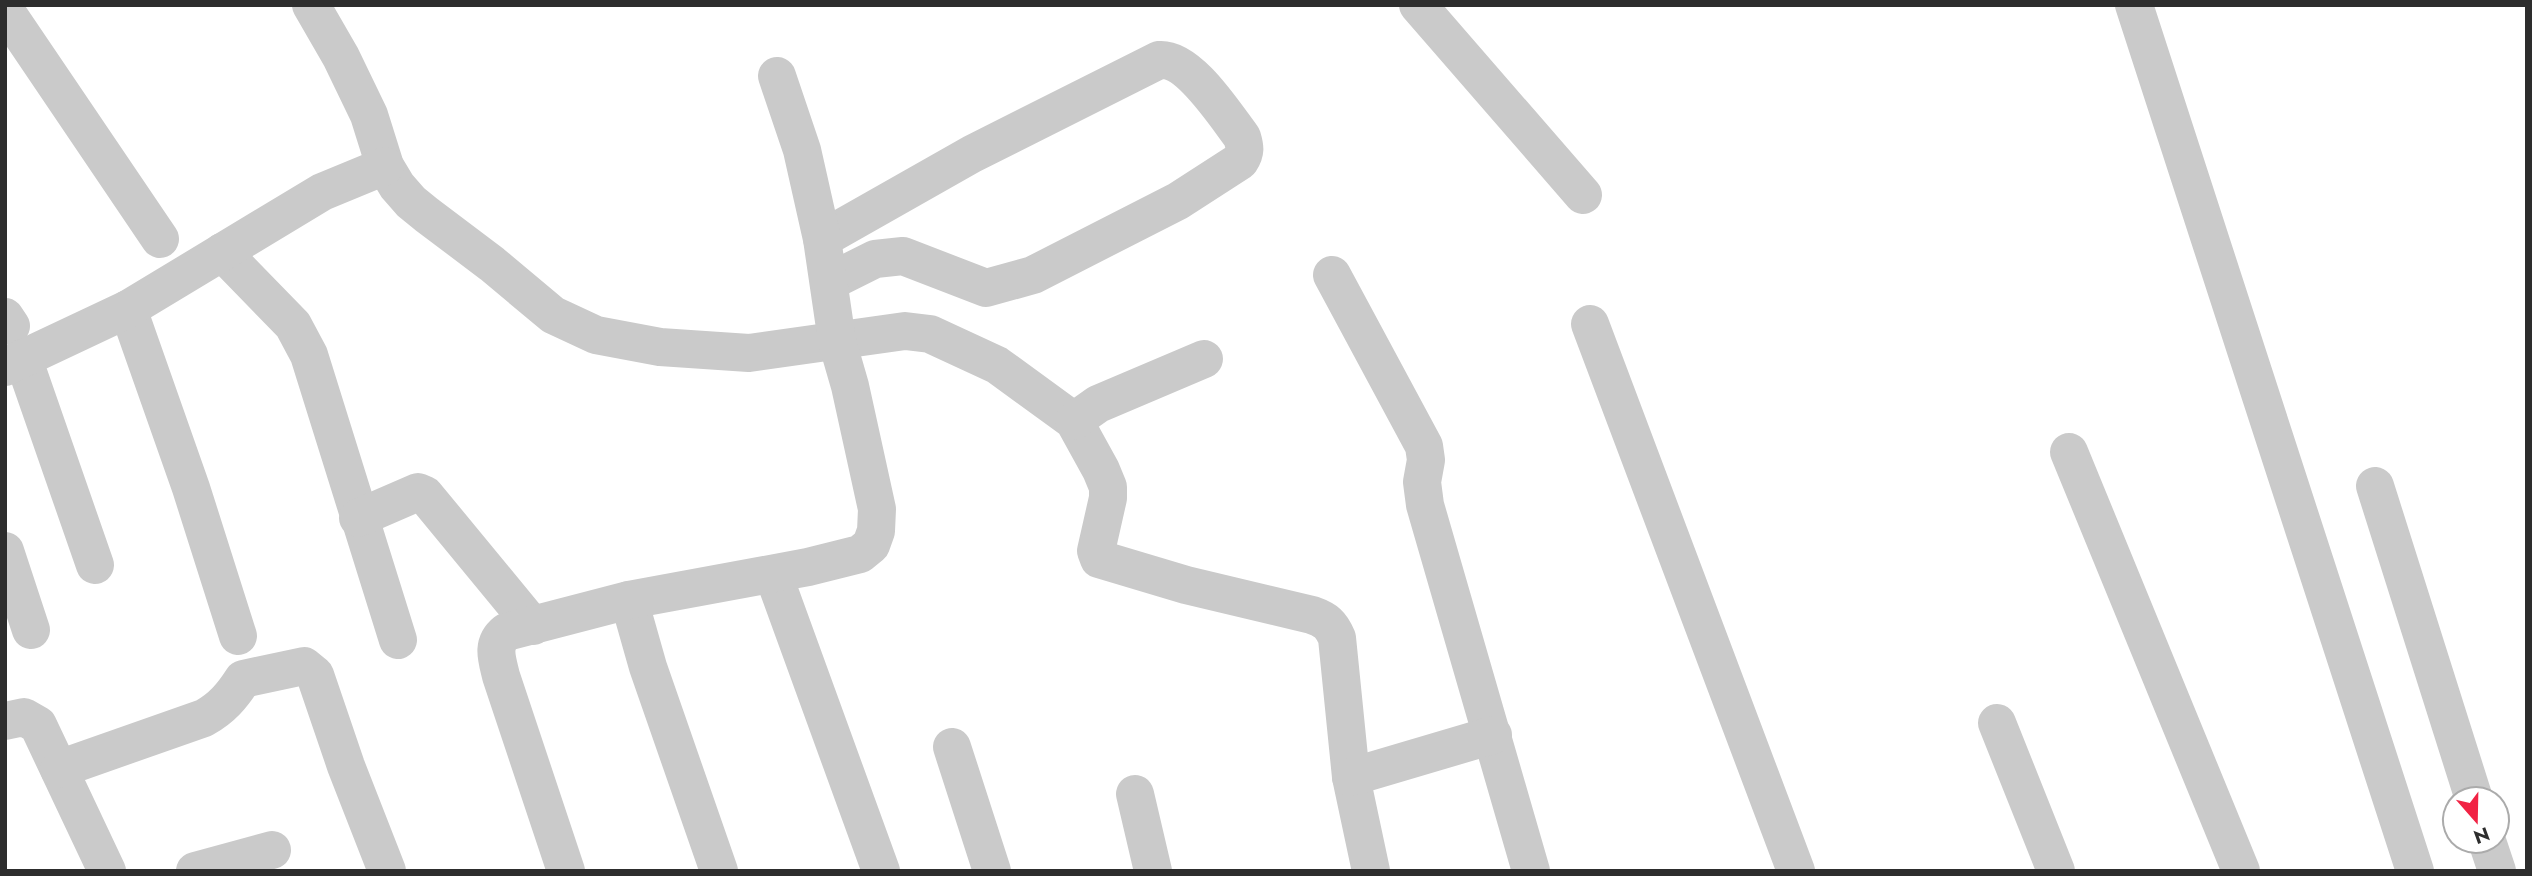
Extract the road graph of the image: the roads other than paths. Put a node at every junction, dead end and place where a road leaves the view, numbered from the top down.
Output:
1 (311, 5) edge
2 (1418, 5) edge
3 (2133, 5) edge
4 (5, 10) edge
5 (777, 76) dead end
6 (385, 166) junction
7 (1583, 195) dead end
8 (160, 239) dead end
9 (822, 239) junction
10 (222, 252) junction
11 (1332, 275) dead end
12 (829, 282) junction
13 (128, 309) junction
14 (1590, 324) dead end
15 (837, 341) junction
16 (11, 342) edge
17 (1204, 359) dead end
18 (1074, 421) junction
19 (2069, 452) dead end
20 (2375, 486) dead end
21 (358, 518) junction
22 (5, 551) edge
23 (95, 565) dead end
24 (773, 574) junction
25 (629, 600) junction
26 (533, 626) junction
27 (31, 630) dead end
28 (238, 636) dead end
29 (398, 640) dead end
30 (5, 721) edge
31 (1997, 723) dead end
32 (1493, 736) junction
33 (952, 747) dead end
34 (59, 769) junction
35 (1352, 777) junction
36 (2470, 785) edge
37 (1135, 794) dead end
38 (272, 850) dead end
39 (107, 871) edge
40 (195, 871) edge
41 (387, 871) edge
42 (566, 871) edge
43 (719, 871) edge
44 (881, 871) edge
45 (992, 871) edge
46 (1153, 871) edge
47 (1371, 871) edge
48 (1531, 871) edge
49 (1796, 871) edge
50 (2056, 871) edge
51 (2241, 871) edge
52 (2415, 871) edge

1 - 6 street
2 - 7 street
3 - 52 street
4 - 8 street
5 - 9 street
6 - 10 street
6 - 15 street
9 - 12 street
9 - 12 street
10 - 13 street
10 - 21 street
11 - 32 street
12 - 15 street
13 - 16 street
13 - 28 street
14 - 49 street
15 - 18 street
15 - 24 street
16 - 23 street
17 - 18 street
18 - 35 street
19 - 51 street
20 - 36 street
21 - 26 street
21 - 29 street
22 - 27 street
24 - 25 street
24 - 44 street
25 - 26 street
25 - 43 street
26 - 42 street
30 - 34 street
31 - 50 street
32 - 35 street
32 - 48 street
33 - 45 street
34 - 39 street
34 - 41 street
35 - 47 street
37 - 46 street
38 - 40 street

